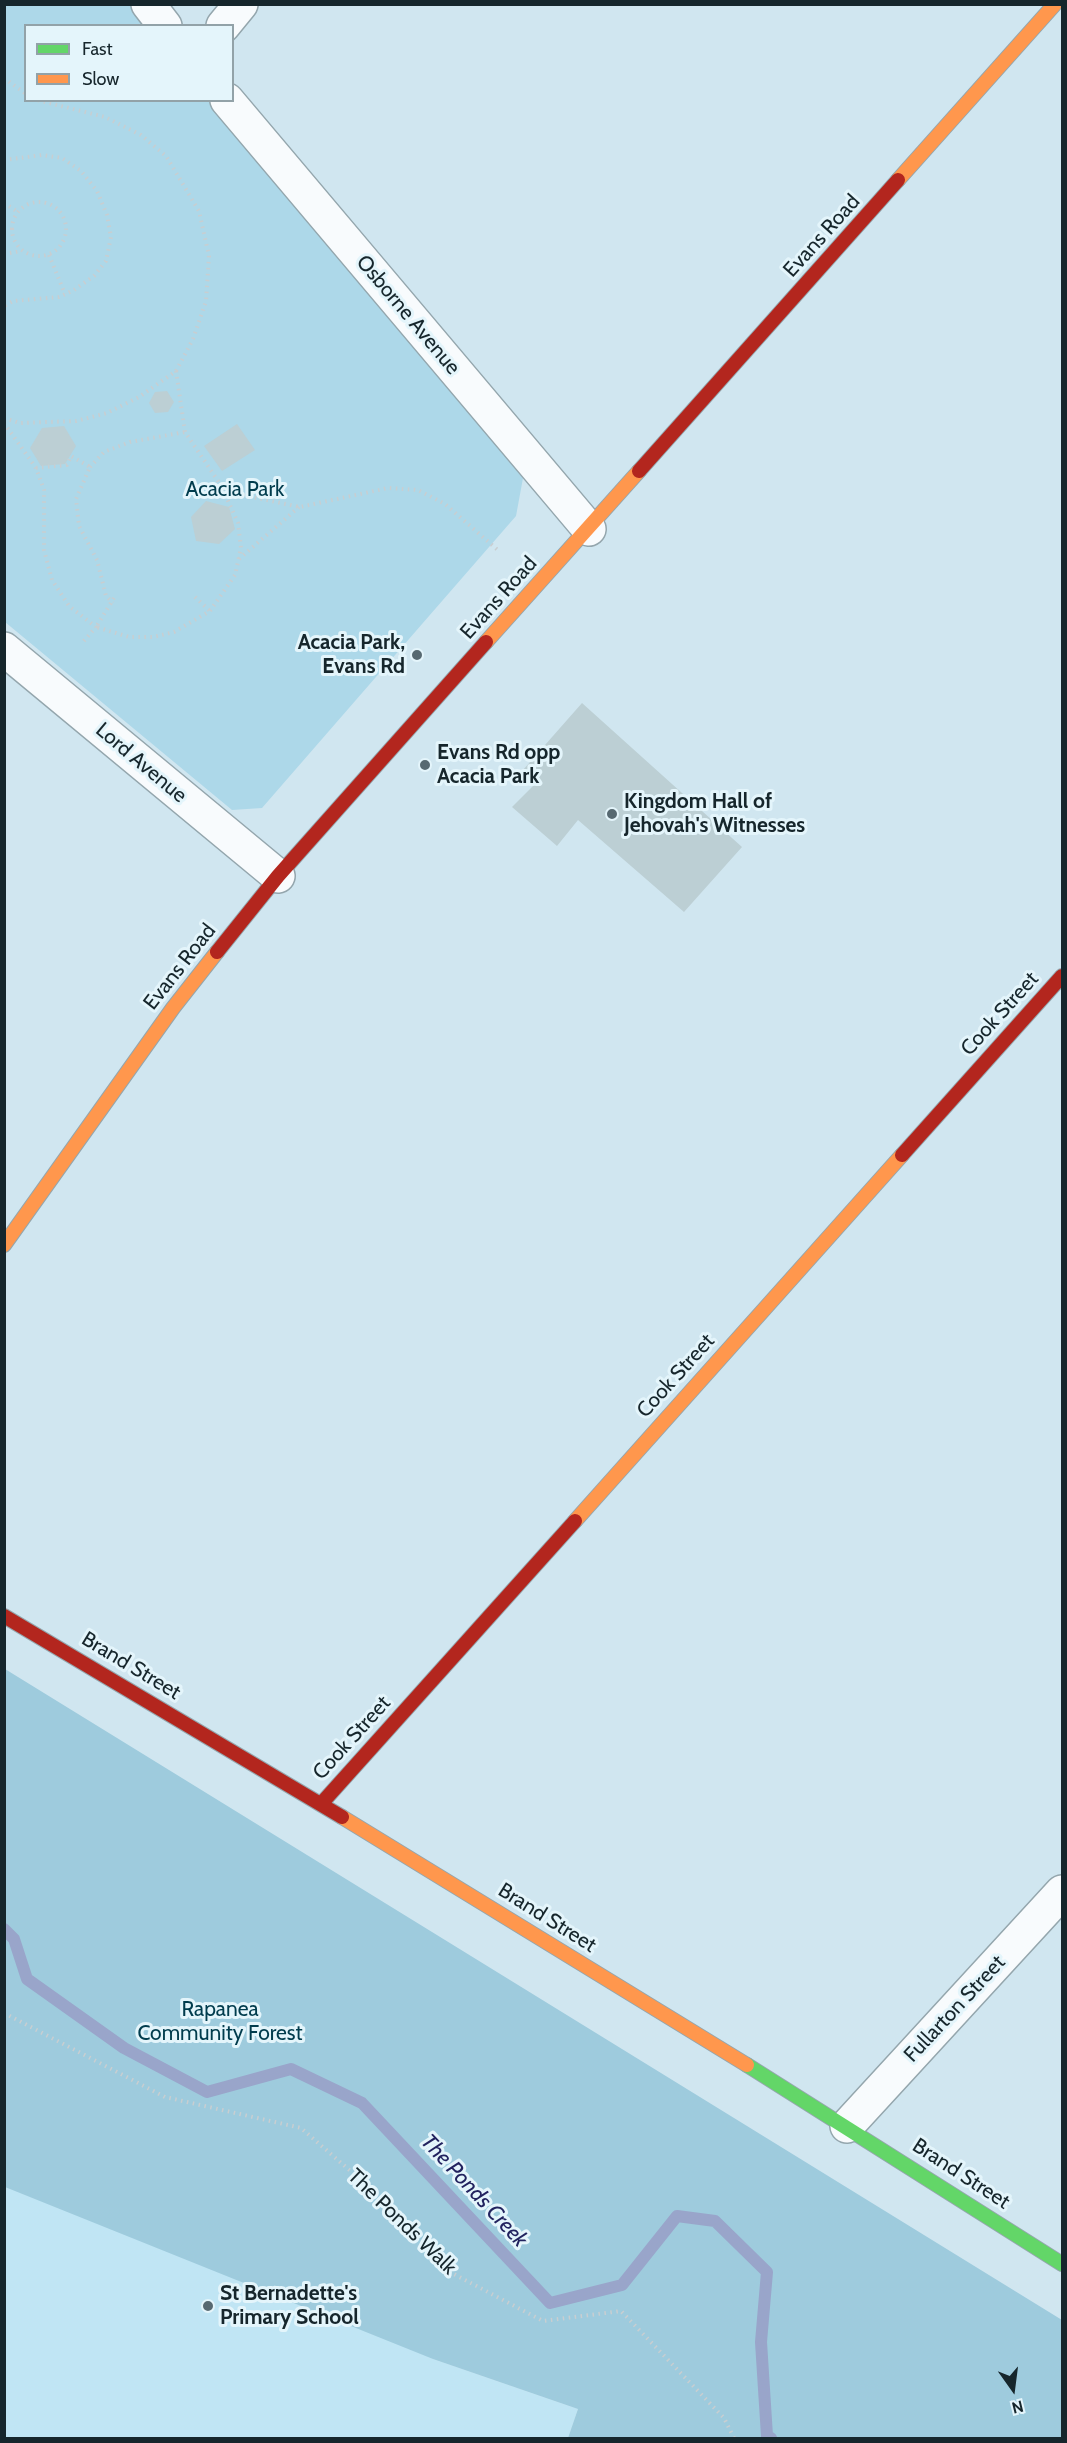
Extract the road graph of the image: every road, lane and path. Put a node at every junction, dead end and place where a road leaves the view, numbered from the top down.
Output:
1 (148, 4) edge
2 (241, 4) edge
3 (1055, 4) edge
4 (163, 24) edge
5 (226, 24) edge
6 (4, 78) edge
7 (24, 93) edge
8 (45, 102) edge
9 (229, 102) edge
10 (4, 160) edge
11 (4, 203) edge
12 (18, 212) junction
13 (22, 251) junction
14 (4, 254) edge
15 (49, 255) junction
16 (64, 294) junction
17 (4, 306) edge
18 (176, 371) junction
19 (4, 421) edge
20 (184, 432) junction
21 (90, 467) junction
22 (36, 468) junction
23 (220, 484) junction
24 (300, 507) junction
25 (589, 529) junction
26 (500, 552) dead end
27 (238, 560) junction
28 (195, 597) dead end
29 (210, 611) junction
30 (96, 627) junction
31 (83, 642) dead end
32 (4, 649) edge
33 (278, 876) junction
34 (1062, 976) edge
35 (4, 1245) edge
36 (4, 1616) edge
37 (321, 1804) junction
38 (1062, 1892) edge
39 (4, 2013) edge
40 (847, 2126) junction
41 (1062, 2264) edge
42 (734, 2439) edge

1 - 4 street
2 - 5 street
3 - 25 street, Evans Road
6 - 7 path
8 - 18 path
9 - 25 street, Osborne Avenue
10 - 16 path
11 - 12 path
12 - 13 path
12 - 15 path
13 - 14 path
13 - 15 path
15 - 16 path
16 - 17 path
18 - 19 path
18 - 20 path
19 - 22 path
20 - 21 path
20 - 23 path
21 - 22 path
21 - 30 path
22 - 30 path
23 - 24 path
23 - 27 path
24 - 26 path
24 - 27 path
25 - 33 street, Evans Road
27 - 29 path
28 - 29 path
29 - 30 path
30 - 31 path
32 - 33 street, Lord Avenue
33 - 35 street, Evans Road
34 - 37 street, Cook Street
36 - 37 street, Brand Street
37 - 40 street, Brand Street
38 - 40 street, Fullarton Street
39 - 42 path, The Ponds Walk
40 - 41 street, Brand Street

